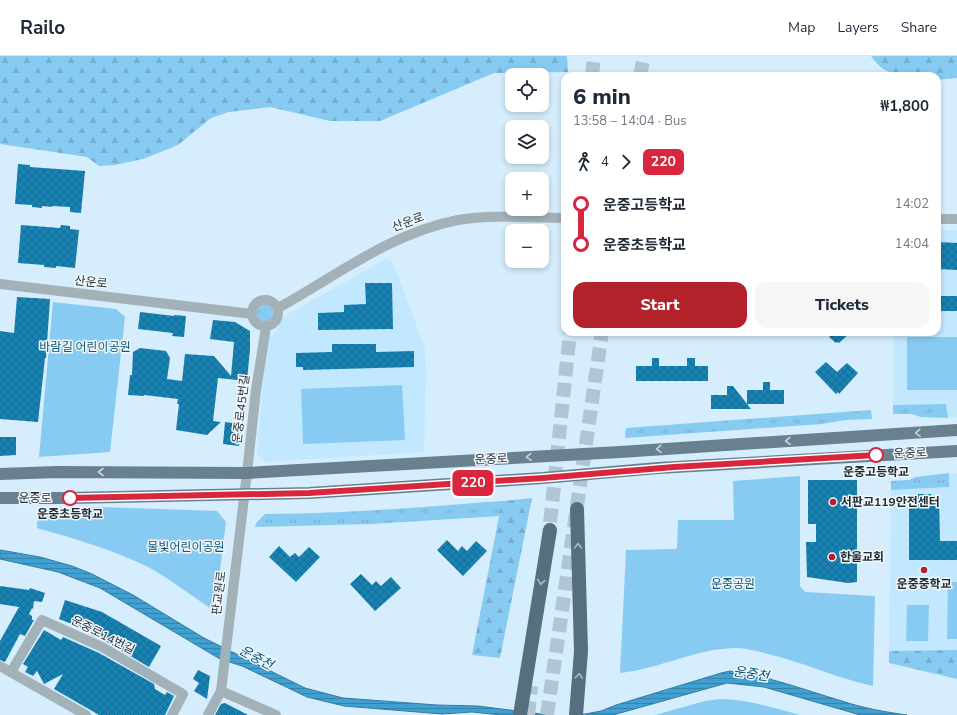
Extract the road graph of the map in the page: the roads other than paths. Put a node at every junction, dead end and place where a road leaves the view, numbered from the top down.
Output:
1 (561, 218) edge
2 (941, 219) edge
3 (957, 219) edge
4 (0, 284) edge
5 (278, 308) junction
6 (252, 314) junction
7 (266, 327) junction
8 (957, 430) edge
9 (957, 451) edge
10 (247, 473) junction
11 (0, 474) edge
12 (245, 495) junction
13 (0, 498) edge
14 (577, 509) dead end
15 (550, 530) tunnel mouth
16 (0, 666) edge
17 (11, 672) junction
18 (221, 691) junction
19 (86, 715) edge
20 (172, 715) edge
21 (208, 715) edge
22 (276, 715) edge
23 (520, 715) edge
24 (576, 715) edge

1 - 5 street, 산운로
2 - 3 street
4 - 6 street, 산운로
5 - 6 street
5 - 7 street
6 - 7 street
7 - 10 street, 운중로45번길
8 -> 10 main road, 운중로
9 - 12 main road, 운중로
10 -> 11 main road, 운중로
10 - 12 street, 운중로45번길
12 - 13 main road, 운중로
12 - 18 street, 판교원로
24 -> 14 highway
15 -> 23 highway
16 - 17 street
17 - 19 street
17 - 20 street, 운중로14번길
18 - 21 street
18 - 22 street

